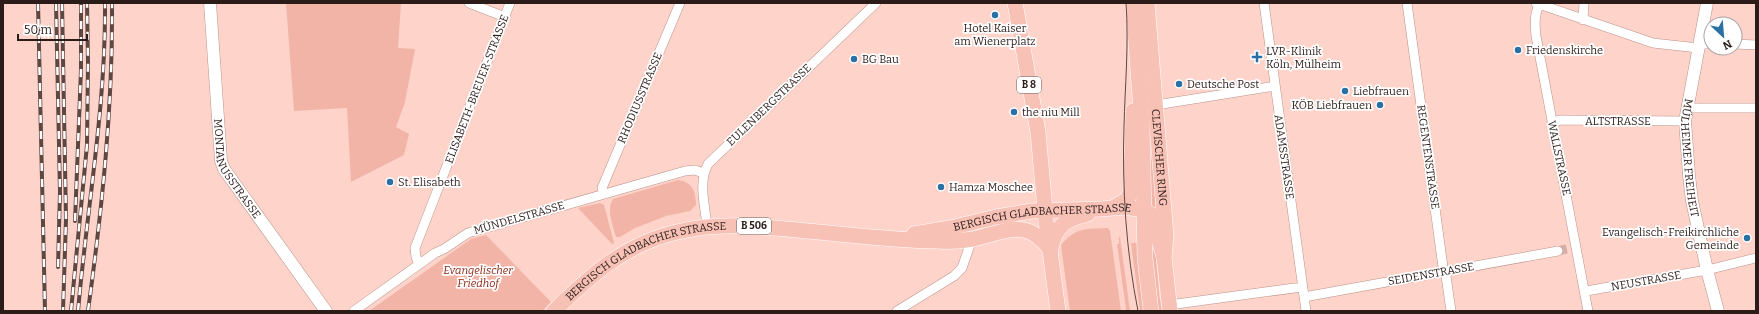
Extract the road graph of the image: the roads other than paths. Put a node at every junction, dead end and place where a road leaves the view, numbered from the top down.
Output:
1 (210, 3) edge
2 (469, 3) edge
3 (510, 3) edge
4 (680, 3) edge
5 (876, 3) edge
6 (1015, 3) edge
7 (1133, 3) edge
8 (1147, 3) edge
9 (1264, 3) edge
10 (1407, 3) edge
11 (1584, 3) edge
12 (1707, 3) edge
13 (1537, 4) edge
14 (1706, 16) edge
15 (505, 17) junction
16 (1583, 20) junction
17 (1743, 44) edge
18 (1703, 45) edge
19 (1756, 45) edge
20 (1136, 48) junction
21 (1274, 86) junction
22 (1756, 101) edge
23 (1156, 105) junction
24 (1687, 108) junction
25 (1756, 108) edge
26 (1685, 121) junction
27 (1552, 123) junction
28 (703, 173) junction
29 (604, 194) junction
30 (1109, 208) junction
31 (1045, 210) junction
32 (1144, 210) junction
33 (707, 226) junction
34 (1002, 231) junction
35 (888, 238) junction
36 (972, 239) junction
37 (1051, 250) junction
38 (1558, 251) tunnel mouth
39 (1164, 257) junction
40 (1756, 258) edge
41 (419, 264) junction
42 (1707, 270) junction
43 (1444, 271) junction
44 (1302, 288) junction
45 (1586, 291) junction
46 (1304, 297) junction
47 (1169, 308) edge
48 (326, 311) edge
49 (354, 311) edge
50 (554, 311) edge
51 (897, 311) edge
52 (1058, 311) edge
53 (1150, 311) edge
54 (1306, 311) edge
55 (1451, 311) edge
56 (1588, 311) edge
57 (1718, 311) edge

1 - 48 street, MONTANUSSTRASSE
2 - 15 street
3 - 15 street, ELISABETH-BREUER-STRASSE
4 - 29 street, RHODIUSSTRASSE
5 - 28 street, EULENBERGSTRASSE
6 - 31 main road, B 8
7 - 20 main road, CLEVISCHER RING
8 - 23 main road, CLEVISCHER RING
9 - 21 street, ADAMSSTRASSE
10 - 43 street, REGENTENSTRASSE
11 - 16 street
12 - 14 street, MÜLHEIMER FREIHEIT
13 - 16 street
13 - 27 street, WALLSTRASSE
15 - 41 street, ELISABETH-BREUER-STRASSE
16 - 18 street
17 - 19 street
18 - 24 street, MÜLHEIMER FREIHEIT
20 - 30 main road
20 - 32 main road, CLEVISCHER RING
21 - 23 street
21 - 44 street, ADAMSSTRASSE
22 - 25 street
23 - 39 main road, CLEVISCHER RING
24 - 25 street
24 - 26 street, MÜLHEIMER FREIHEIT
26 - 27 street, ALTSTRASSE
26 - 42 street, MÜLHEIMER FREIHEIT
27 - 45 street, WALLSTRASSE
28 - 29 street, MÜNDELSTRASSE
28 - 33 street
29 - 41 street, MÜNDELSTRASSE
30 - 31 main road, BERGISCH GLADBACHER STRASSE
30 - 32 main road, BERGISCH GLADBACHER STRASSE
30 - 37 main road
31 - 34 main road
31 - 35 main road, BERGISCH GLADBACHER STRASSE / B 506
31 - 37 main road, B 8
32 - 39 main road, BERGISCH GLADBACHER STRASSE
32 - 53 main road, CLEVISCHER RING
33 - 35 main road, BERGISCH GLADBACHER STRASSE / B 506
33 - 50 main road, BERGISCH GLADBACHER STRASSE / B 506
34 - 36 main road, BERGISCH GLADBACHER STRASSE / B 506
34 - 37 main road, BERGISCH GLADBACHER STRASSE / B 506
35 - 36 main road, BERGISCH GLADBACHER STRASSE / B 506
36 - 51 street
37 - 52 main road, B 8
38 - 43 street, SEIDENSTRASSE
39 - 47 main road, CLEVISCHER RING
40 - 42 street, NEUSTRASSE
41 - 49 street, MÜNDELSTRASSE
42 - 45 street, NEUSTRASSE
42 - 57 street, MÜLHEIMER FREIHEIT
43 - 46 street, SEIDENSTRASSE
43 - 55 street, REGENTENSTRASSE
44 - 46 street, ADAMSSTRASSE
44 - 47 street
45 - 56 street, WALLSTRASSE
46 - 54 street, ADAMSSTRASSE

